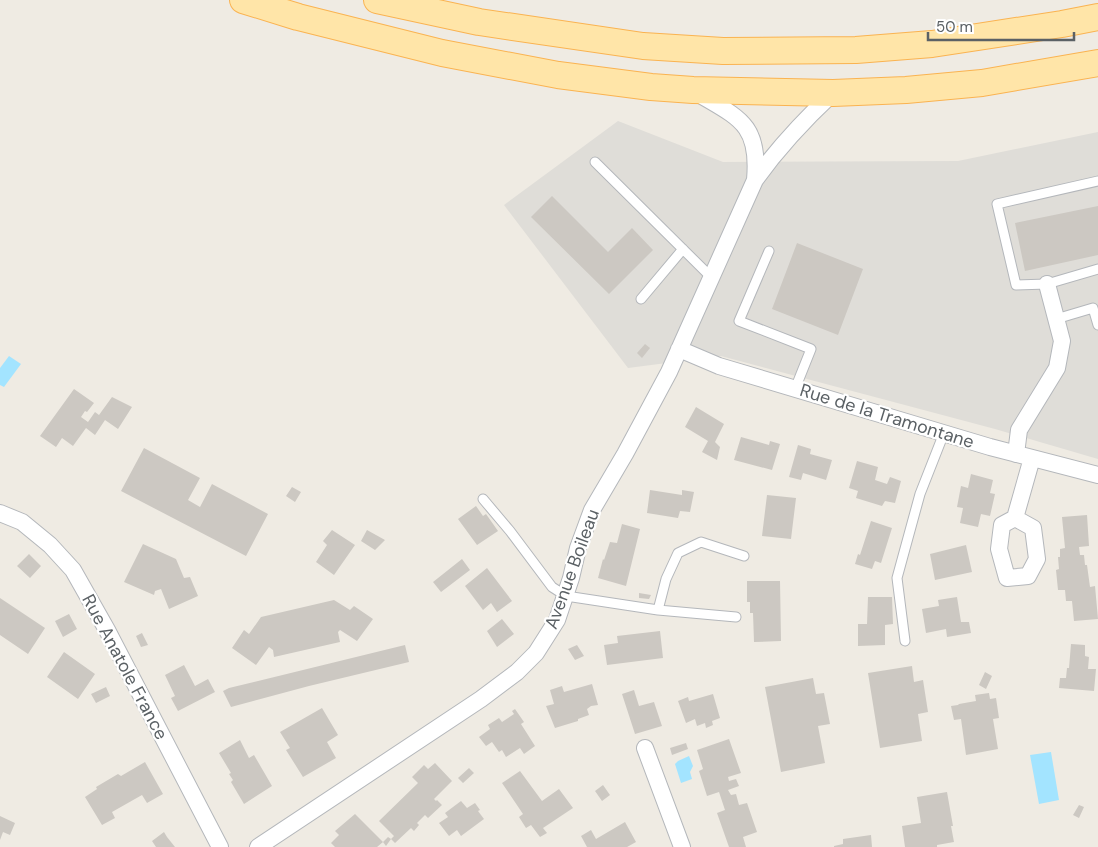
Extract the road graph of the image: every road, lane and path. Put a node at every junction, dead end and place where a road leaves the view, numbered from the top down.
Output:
1 (244, 0) edge
2 (377, 0) edge
3 (1098, 1) edge
4 (1098, 17) edge
5 (932, 44) junction
6 (1098, 63) edge
7 (692, 90) junction
8 (832, 93) junction
9 (595, 162) dead end
10 (755, 180) junction
11 (1098, 181) edge
12 (683, 249) junction
13 (769, 251) dead end
14 (1098, 269) edge
15 (711, 277) junction
16 (1047, 284) junction
17 (641, 299) dead end
18 (1056, 319) junction
19 (1098, 325) edge
20 (679, 349) junction
21 (795, 389) junction
22 (944, 433) junction
23 (1024, 456) junction
24 (1098, 475) edge
25 (483, 499) dead end
26 (0, 513) edge
27 (1015, 518) dead end
28 (744, 556) dead end
29 (566, 596) junction
30 (658, 610) junction
31 (736, 617) dead end
32 (905, 641) dead end
33 (645, 748) dead end
34 (220, 847) edge
35 (258, 847) edge
36 (682, 847) edge

1 - 7 main road
2 - 5 main road
3 - 5 main road
4 - 5 main road
6 - 8 main road
7 - 8 main road
7 - 10 street, Avenue Boileau
8 - 10 street, Avenue Boileau
9 - 12 lane
10 - 15 street, Avenue Boileau
11 - 16 lane
12 - 15 lane
12 - 17 lane
13 - 21 lane
14 - 16 lane
15 - 20 street, Avenue Boileau
16 - 18 street
18 - 19 lane
18 - 23 street
20 - 21 street, Rue de la Tramontane
20 - 29 street, Avenue Boileau
21 - 22 street, Rue de la Tramontane
22 - 23 street, Rue de la Tramontane
22 - 32 lane
23 - 24 street, Rue de la Tramontane
23 - 27 street
25 - 29 lane
26 - 34 street, Rue Anatole France
28 - 30 lane
29 - 30 lane
29 - 35 street, Avenue Boileau
30 - 31 lane
33 - 36 street

